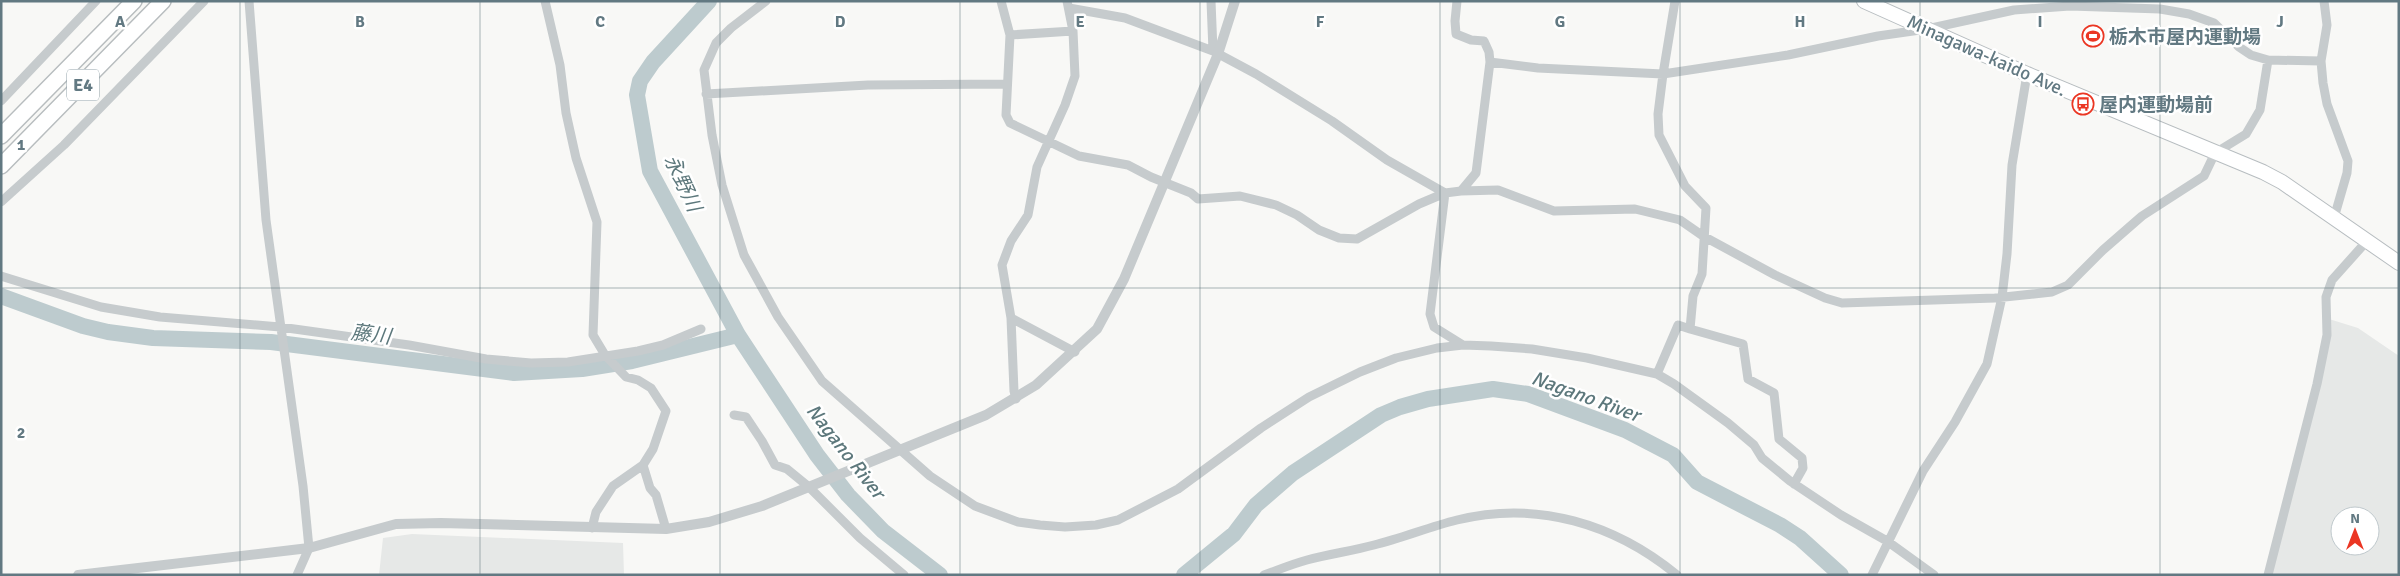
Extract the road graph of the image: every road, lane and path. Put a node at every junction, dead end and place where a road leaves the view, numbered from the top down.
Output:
1 (96, 1) edge
2 (134, 1) edge
3 (163, 1) edge
4 (204, 1) edge
5 (249, 1) edge
6 (544, 1) edge
7 (766, 1) edge
8 (1001, 1) edge
9 (1210, 1) edge
10 (1235, 1) edge
11 (1457, 1) edge
12 (1675, 1) edge
13 (1864, 1) edge
14 (2324, 1) edge
15 (2092, 4) edge
16 (1068, 5) edge
17 (1927, 29) junction
18 (1073, 30) junction
19 (1010, 35) junction
20 (1216, 52) junction
21 (2268, 60) junction
22 (2321, 61) junction
23 (1490, 62) junction
24 (1663, 74) junction
25 (2027, 74) junction
26 (1007, 84) junction
27 (706, 94) junction
28 (1, 101) edge
29 (1, 136) edge
30 (1048, 141) junction
31 (2215, 152) junction
32 (1, 166) edge
33 (1164, 182) junction
34 (1461, 191) junction
35 (5, 192) edge
36 (1445, 193) junction
37 (1, 202) edge
38 (2334, 218) junction
39 (1703, 236) junction
40 (2366, 242) junction
41 (2399, 263) edge
42 (1, 276) edge
43 (2002, 297) junction
44 (1011, 318) junction
45 (280, 328) junction
46 (700, 328) dead end
47 (1690, 329) junction
48 (1463, 345) junction
49 (1075, 352) junction
50 (606, 355) junction
51 (1656, 374) junction
52 (1016, 399) junction
53 (734, 415) dead end
54 (897, 452) junction
55 (644, 465) junction
56 (1794, 484) junction
57 (812, 486) junction
58 (592, 528) junction
59 (666, 529) junction
60 (1887, 541) junction
61 (309, 548) junction
62 (78, 575) edge
63 (297, 575) edge
64 (904, 575) edge
65 (1264, 575) edge
66 (1677, 575) edge
67 (1872, 575) edge
68 (1934, 575) edge
69 (2268, 575) edge

1 - 28 street
2 - 29 highway, E4
3 - 32 highway, E4
4 - 35 street
5 - 45 street
6 - 50 street
7 - 27 street
8 - 19 street
9 - 20 street
10 - 20 street
11 - 23 street
12 - 24 street
13 - 17 main road, Minagawa-kaido Ave.
14 - 22 street
15 - 17 street
15 - 21 street
16 - 18 street
16 - 20 street
17 - 24 street
17 - 25 main road, Minagawa-kaido Ave.
18 - 19 street
18 - 30 street
19 - 26 street
20 - 33 street
20 - 36 street
21 - 22 street
21 - 31 street
22 - 38 street
23 - 24 street
23 - 34 street
24 - 39 street
25 - 31 main road, Minagawa-kaido Ave.
25 - 43 street
26 - 27 street
26 - 30 street
27 - 54 street
30 - 33 street
30 - 44 street
31 - 38 main road, Minagawa-kaido Ave.
31 - 43 street
33 - 36 street
33 - 49 street
34 - 36 street
34 - 39 street
35 - 37 street
36 - 48 street
38 - 40 main road, Minagawa-kaido Ave.
39 - 43 street
39 - 47 street
40 - 41 main road, Minagawa-kaido Ave.
40 - 69 street
42 - 45 street
43 - 60 street
44 - 49 street
44 - 52 street
45 - 50 street
45 - 61 street
46 - 50 street
47 - 51 street
47 - 56 street
48 - 51 street
48 - 54 street
49 - 52 street
50 - 55 street
51 - 56 street
52 - 54 street
53 - 57 street
54 - 57 street
55 - 58 street
55 - 59 street
56 - 60 street
57 - 59 street
57 - 64 street
58 - 59 street
58 - 61 street
60 - 67 street
60 - 68 street
61 - 62 street
61 - 63 street
65 - 66 street

